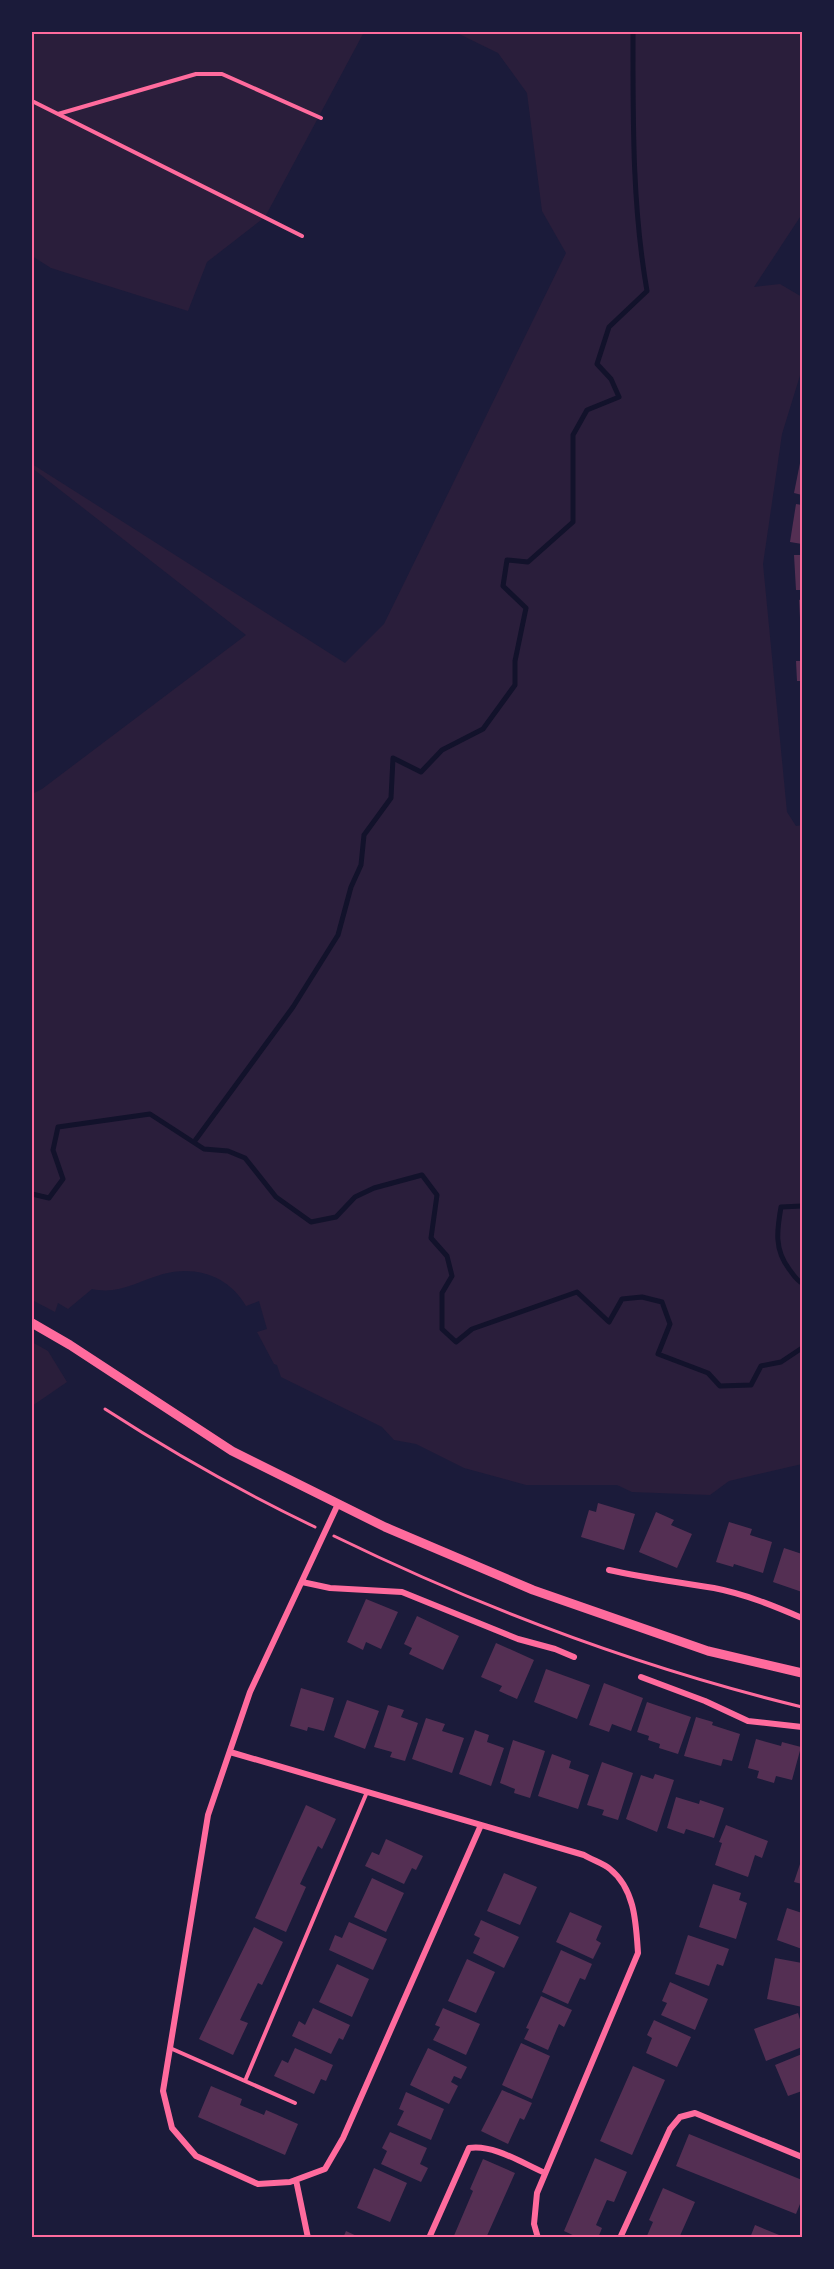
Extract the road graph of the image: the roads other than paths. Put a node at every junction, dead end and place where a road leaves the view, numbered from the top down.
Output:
1 (32, 101) edge
2 (57, 114) junction
3 (321, 118) dead end
4 (302, 236) dead end
5 (32, 1323) edge
6 (338, 1504) junction
7 (609, 1570) dead end
8 (302, 1582) junction
9 (802, 1618) edge
10 (574, 1657) dead end
11 (802, 1673) edge
12 (641, 1677) dead end
13 (802, 1727) edge
14 (230, 1752) junction
15 (367, 1792) junction
16 (481, 1825) junction
17 (170, 2048) junction
18 (245, 2081) junction
19 (295, 2103) dead end
20 (802, 2157) edge
21 (545, 2173) junction
22 (297, 2180) junction
23 (308, 2238) edge
24 (429, 2238) edge
25 (538, 2238) edge
26 (620, 2238) edge

1 - 2 lane
2 - 3 lane
2 - 4 lane
5 - 6 street
6 - 8 street
6 - 11 street
7 - 9 street
8 - 10 street
8 - 14 street
12 - 13 street
14 - 15 street
14 - 17 street
15 - 16 street
15 - 18 lane
16 - 21 street
16 - 22 street
17 - 18 lane
17 - 22 street
18 - 19 lane
20 - 26 street
21 - 24 street
21 - 25 street
22 - 23 street

